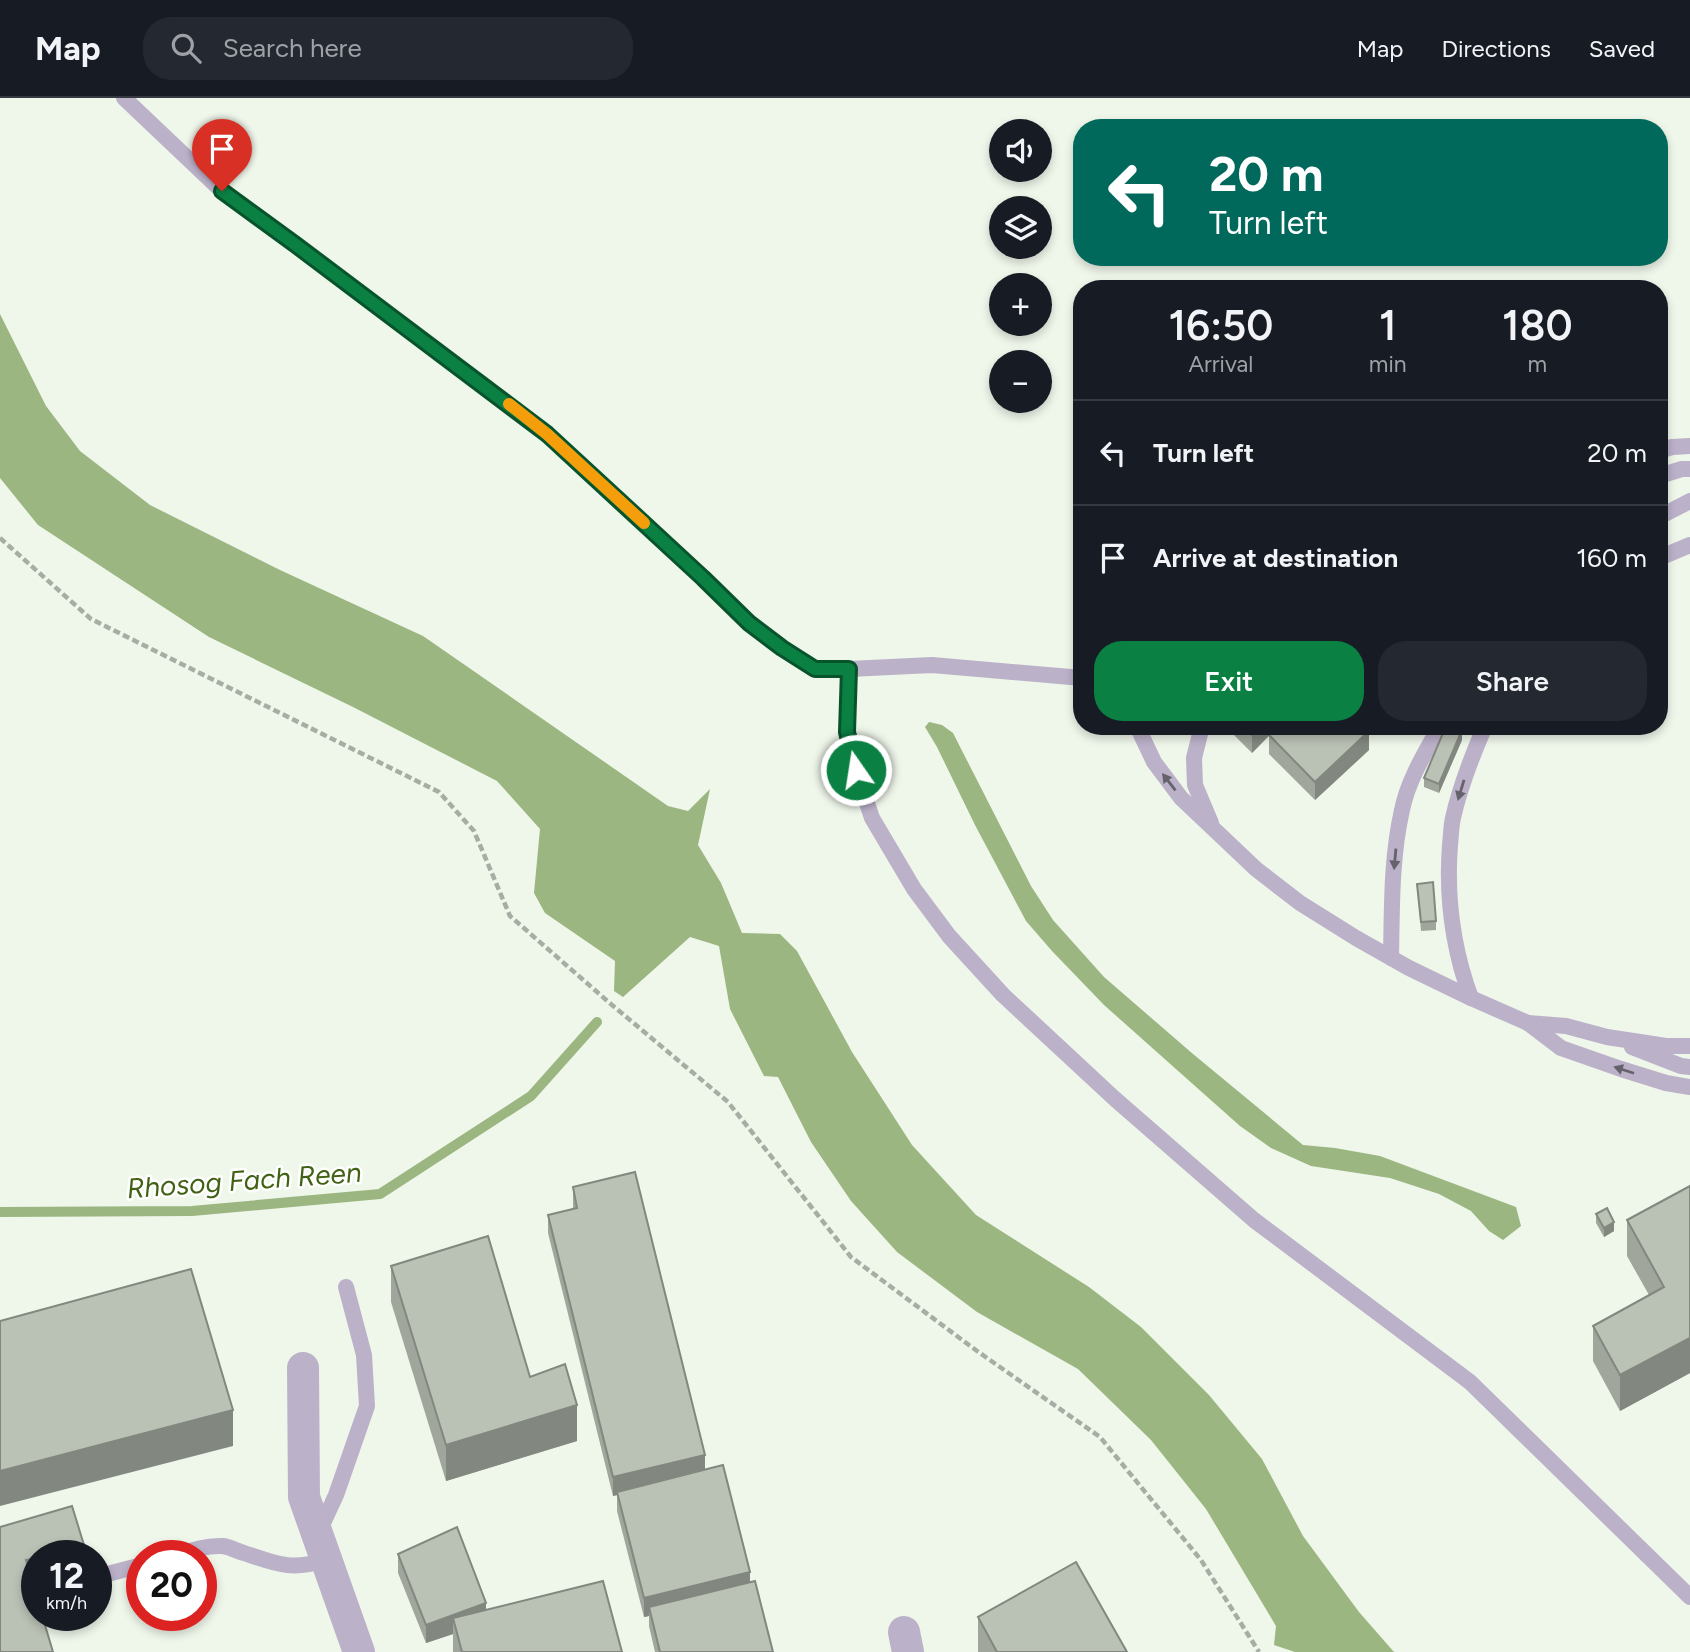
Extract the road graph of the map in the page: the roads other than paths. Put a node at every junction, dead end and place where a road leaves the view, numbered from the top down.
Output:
1 (124, 98) edge
2 (1690, 446) edge
3 (1668, 448) edge
4 (1690, 469) edge
5 (1668, 473) edge
6 (1690, 501) edge
7 (1668, 512) edge
8 (1690, 545) edge
9 (1668, 554) edge
10 (849, 669) junction
11 (1073, 677) edge
12 (1141, 735) edge
13 (1200, 735) edge
14 (1435, 735) edge
15 (1481, 735) edge
16 (1213, 828) junction
17 (1391, 958) junction
18 (1471, 998) junction
19 (1528, 1023) junction
20 (1607, 1037) junction
21 (1690, 1046) edge
22 (1690, 1067) edge
23 (1690, 1087) edge
24 (346, 1287) dead end
25 (303, 1368) dead end
26 (217, 1547) edge
27 (321, 1548) junction
28 (1690, 1597) edge
29 (359, 1652) edge

1 - 10 lane
2 - 3 lane
4 - 5 lane
6 - 7 lane
8 - 9 lane
10 - 11 lane
10 - 28 lane
16 -> 12 lane
13 - 16 lane
14 -> 17 lane
15 -> 18 lane
16 - 17 lane
17 - 18 lane
18 - 19 lane
19 - 20 lane
23 -> 19 lane
20 - 21 lane
20 - 22 lane
24 - 27 lane
25 - 27 street
26 - 27 lane
27 - 29 street

